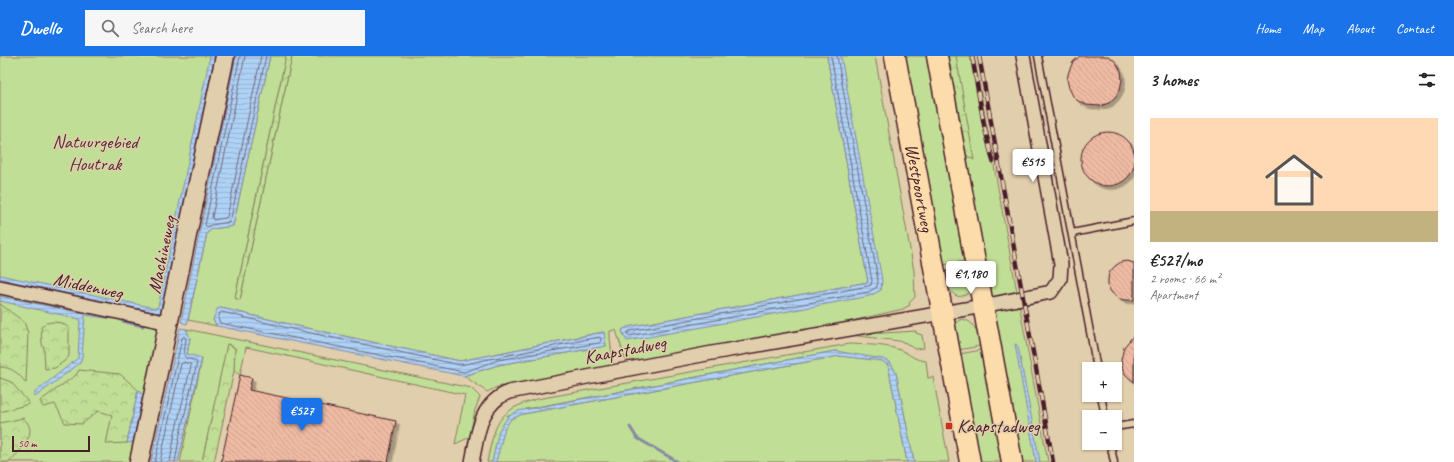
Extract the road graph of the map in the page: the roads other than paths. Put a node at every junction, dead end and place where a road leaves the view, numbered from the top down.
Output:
1 (225, 56) edge
2 (895, 56) edge
3 (937, 56) edge
4 (1023, 56) edge
5 (1038, 56) edge
6 (1134, 221) edge
7 (1072, 233) junction
8 (0, 287) edge
9 (983, 306) junction
10 (934, 315) junction
11 (169, 323) junction
12 (1096, 362) edge
13 (1134, 424) edge
14 (1122, 426) edge
15 (1111, 450) edge
16 (139, 462) edge
17 (472, 462) edge
18 (970, 462) edge
19 (1012, 462) edge
20 (1114, 462) edge

1 - 11 street, Machineweg
2 - 10 main road, Westpoortweg
3 - 9 main road
4 - 9 street, Kaapstadweg
5 - 7 lane
6 - 7 lane
7 - 12 lane
8 - 11 street, Middenweg
9 - 10 street, Kaapstadweg
9 - 19 main road
10 - 17 street, Kaapstadweg
10 - 18 main road, Westpoortweg
11 - 16 street, Machineweg
13 - 14 lane
15 - 20 lane

